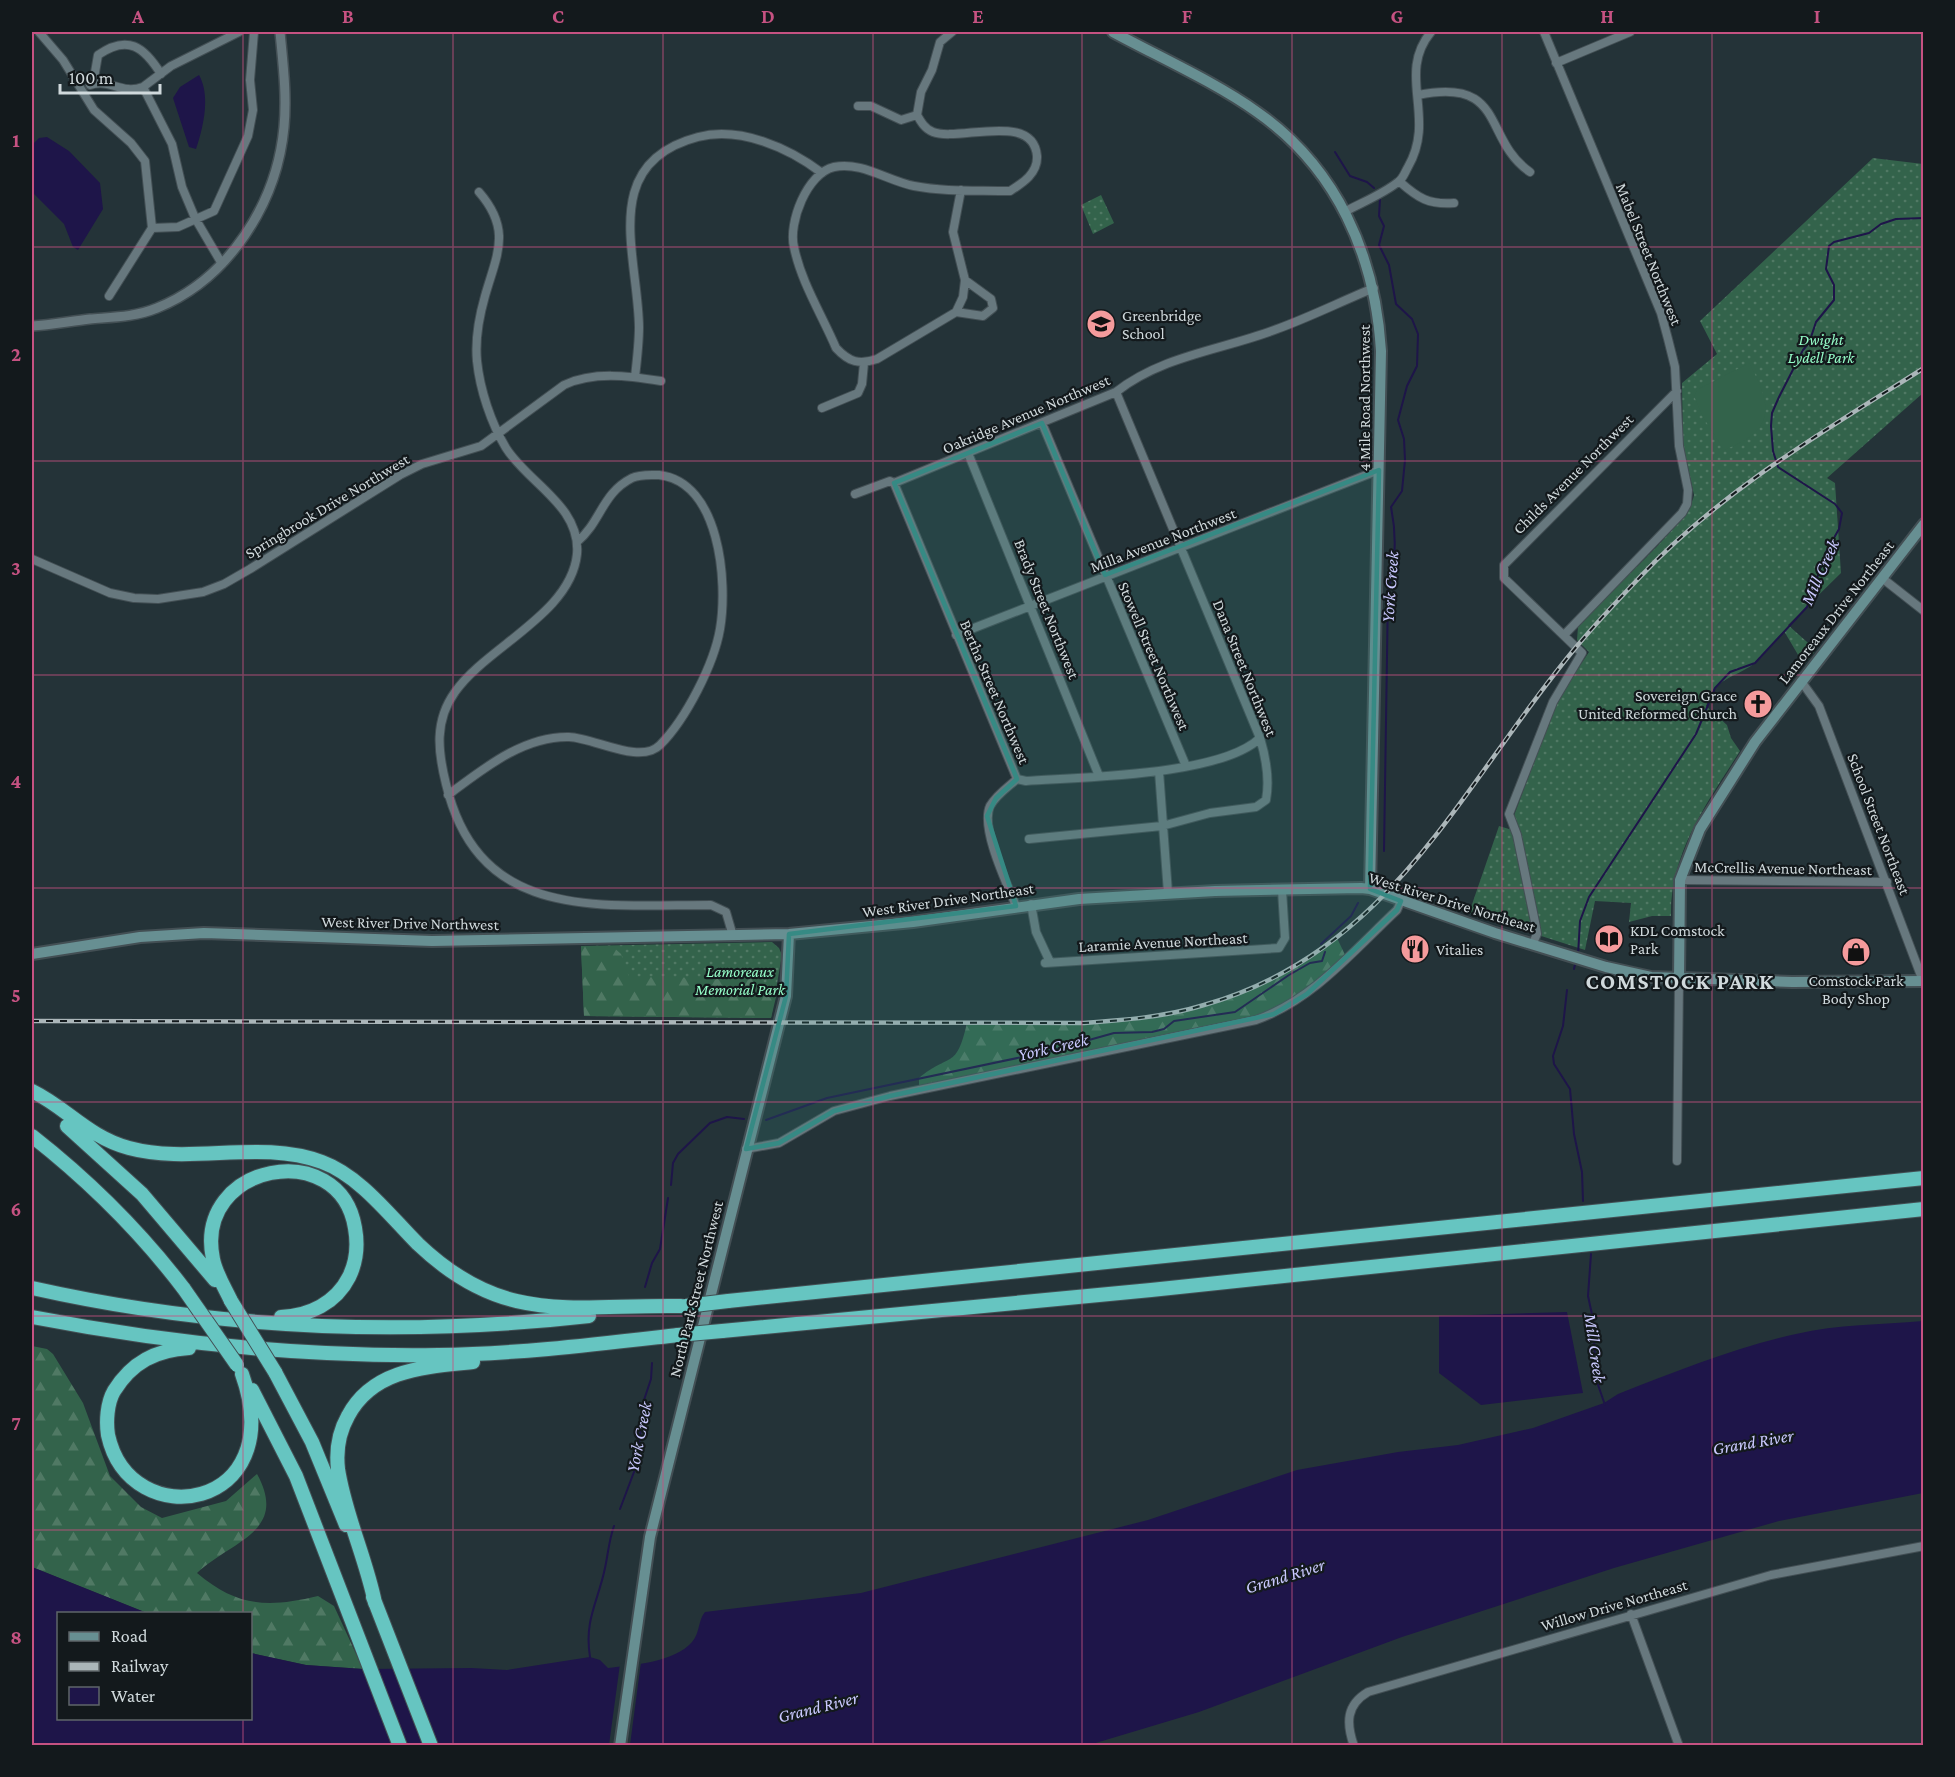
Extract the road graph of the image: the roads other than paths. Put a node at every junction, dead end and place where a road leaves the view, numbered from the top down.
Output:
1 (39, 32) edge
2 (239, 32) edge
3 (254, 32) edge
4 (280, 32) edge
5 (952, 32) edge
6 (1113, 32) edge
7 (1431, 32) edge
8 (1544, 32) edge
9 (1630, 32) edge
10 (1556, 63) junction
11 (161, 74) junction
12 (93, 84) junction
13 (143, 87) junction
14 (82, 90) junction
15 (1418, 95) junction
16 (858, 106) dead end
17 (917, 115) junction
18 (1530, 172) dead end
19 (822, 173) junction
20 (1400, 182) junction
21 (961, 190) junction
22 (479, 192) dead end
23 (1454, 203) dead end
24 (1346, 211) junction
25 (195, 218) junction
26 (152, 228) junction
27 (222, 264) junction
28 (965, 280) junction
29 (1374, 288) junction
30 (109, 296) dead end
31 (956, 312) junction
32 (32, 326) edge
33 (864, 363) junction
34 (635, 377) junction
35 (661, 381) dead end
36 (1677, 391) junction
37 (1116, 392) junction
38 (822, 408) dead end
39 (1042, 423) junction
40 (499, 435) junction
41 (968, 453) junction
42 (1379, 470) junction
43 (894, 483) junction
44 (855, 494) dead end
45 (1923, 524) edge
46 (577, 542) junction
47 (1180, 546) junction
48 (32, 559) edge
49 (1105, 575) junction
50 (1882, 578) junction
51 (1031, 605) junction
52 (1923, 611) edge
53 (1565, 634) junction
54 (956, 635) junction
55 (1800, 681) junction
56 (1260, 738) junction
57 (1186, 766) junction
58 (1159, 771) junction
59 (1099, 776) junction
60 (1017, 779) junction
61 (448, 795) junction
62 (1162, 826) junction
63 (1029, 838) dead end
64 (1680, 880) junction
65 (1887, 882) junction
66 (1370, 889) junction
67 (1282, 890) junction
68 (1168, 893) junction
69 (1401, 901) junction
70 (1031, 904) junction
71 (1016, 906) junction
72 (789, 934) junction
73 (733, 936) junction
74 (1533, 944) junction
75 (32, 954) edge
76 (1678, 980) junction
77 (1923, 981) edge
78 (32, 1091) edge
79 (32, 1098) edge
80 (32, 1138) edge
81 (746, 1149) junction
82 (1677, 1161) dead end
83 (1923, 1178) edge
84 (1923, 1209) edge
85 (32, 1288) edge
86 (231, 1301) junction
87 (684, 1306) junction
88 (32, 1317) edge
89 (218, 1320) junction
90 (211, 1346) junction
91 (564, 1348) junction
92 (240, 1370) junction
93 (1923, 1546) edge
94 (375, 1603) junction
95 (1631, 1614) junction
96 (400, 1746) edge
97 (431, 1746) edge
98 (620, 1746) edge
99 (1354, 1746) edge
100 (1679, 1746) edge

1 - 14 street
2 - 11 street
3 - 25 street
4 - 27 street
5 - 17 street
6 - 24 main road, 4 Mile Road Northwest
7 - 15 street
8 - 10 street, Mabel Street Northwest
9 - 10 street
10 - 36 street, Mabel Street Northwest
11 - 12 street
11 - 13 street
12 - 13 street
12 - 14 street
13 - 25 street
14 - 26 street
15 - 18 street
15 - 20 street
16 - 17 street
17 - 21 street
19 - 21 street
19 - 33 street
19 - 34 street
20 - 23 street
20 - 24 street
21 - 28 street
22 - 40 street
24 - 29 main road, 4 Mile Road Northwest
25 - 26 street
25 - 27 street
26 - 30 street
27 - 32 street
28 - 31 street
28 - 31 street
29 - 37 street, Oakridge Avenue Northwest
29 - 42 main road, 4 Mile Road Northwest
31 - 33 street
33 - 38 street
34 - 35 street, Springbrook Drive Northwest
34 - 40 street, Springbrook Drive Northwest
36 - 53 street, Mabel Street Northwest
36 - 53 street, Childs Avenue Northwest
37 - 39 street, Oakridge Avenue Northwest
37 - 47 street, Dana Street Northwest
39 - 41 street, Oakridge Avenue Northwest
39 - 49 street, Stowell Street Northwest
40 - 46 street
40 - 48 street, Springbrook Drive Northwest
41 - 43 street, Oakridge Avenue Northwest
41 - 51 street, Brady Street Northwest
42 - 47 street, Milla Avenue Northwest
42 - 66 main road, 4 Mile Road Northwest
43 - 44 street, Oakridge Avenue Northwest
43 - 54 street, Bertha Street Northwest
45 - 50 main road, Lamoreaux Drive Northeast
46 - 61 street
46 - 61 street
47 - 49 street, Milla Avenue Northwest
47 - 56 street, Dana Street Northwest
49 - 51 street, Milla Avenue Northwest
49 - 57 street, Stowell Street Northwest
50 - 52 street
50 - 55 main road, Lamoreaux Drive Northeast
51 - 54 street, Milla Avenue Northwest
51 - 59 street, Brady Street Northwest
53 - 74 street
54 - 60 street, Bertha Street Northwest
55 - 64 main road, Lamoreaux Drive Northeast
55 - 65 street, School Street Northeast
56 - 57 street
56 - 62 street, Dana Street Northwest
57 - 58 street
58 - 59 street
58 - 62 street
59 - 60 street
60 - 71 street, Bertha Street Northwest
61 - 73 street
62 - 63 street, Dana Street Northwest
62 - 68 street
64 - 65 street, McCrellis Avenue Northeast
64 - 76 main road, Lamoreaux Drive Northeast
65 - 77 street, School Street Northeast
66 - 67 main road, West River Drive Northeast
66 - 69 main road, West River Drive Northeast
67 - 68 main road, West River Drive Northeast
67 - 70 street, Laramie Avenue Northeast
68 - 70 main road, West River Drive Northeast
69 - 74 main road, West River Drive Northeast
69 - 81 street
70 - 71 main road, West River Drive Northeast
71 - 72 main road, West River Drive Northeast
72 - 73 main road, West River Drive Northwest
72 - 81 main road, North Park Street Northwest
73 - 75 main road, West River Drive Northwest
74 - 76 main road, West River Drive Northeast
76 - 77 main road, West River Drive Northeast
76 - 82 street, Lamoreaux Drive Northeast
78 - 87 highway
79 - 86 highway
80 - 92 highway, bridge
81 - 98 main road, North Park Street Northwest
83 - 87 highway, bridge
84 - 91 highway, bridge
85 - 89 highway
86 - 89 highway
86 - 94 highway, bridge
87 - 89 highway
88 - 90 highway
90 - 91 highway
90 - 92 highway
91 - 94 highway
92 - 96 highway
93 - 95 street, Willow Drive Northeast
94 - 97 highway
95 - 99 street, Willow Drive Northeast
95 - 100 street

